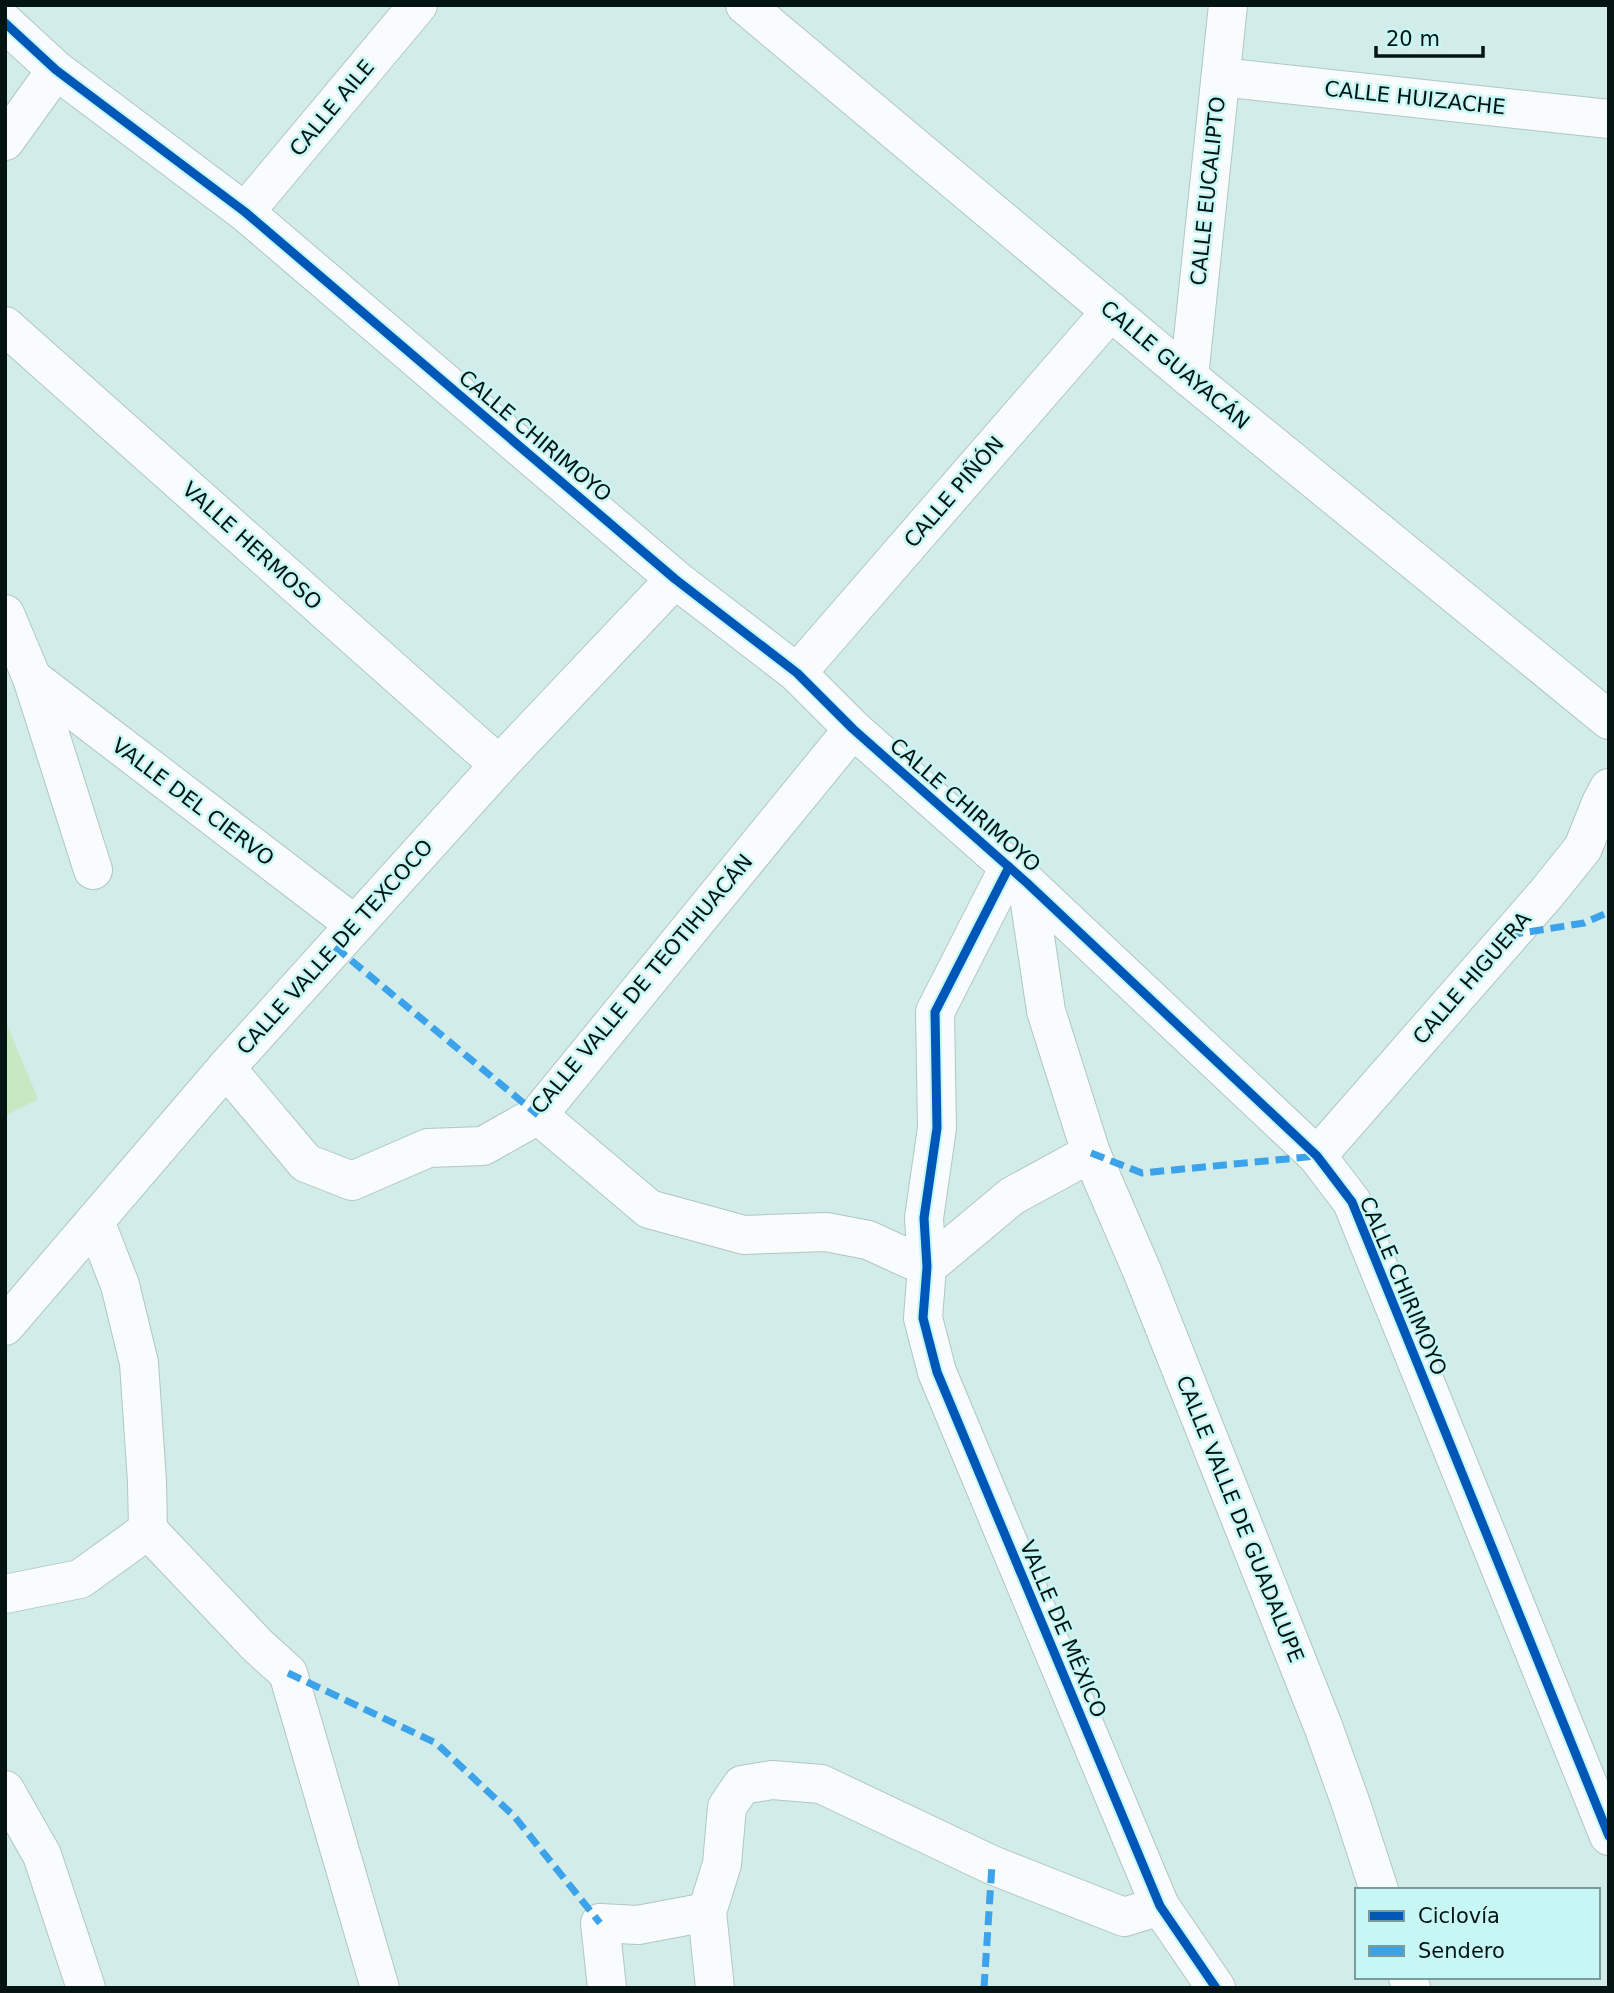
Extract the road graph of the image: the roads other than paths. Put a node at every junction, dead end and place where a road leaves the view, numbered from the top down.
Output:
1 (418, 5) edge
2 (745, 5) edge
3 (1228, 5) edge
4 (5, 23) edge
5 (56, 70) junction
6 (1221, 76) junction
7 (1609, 119) edge
8 (5, 141) edge
9 (245, 212) junction
10 (1111, 311) junction
11 (5, 326) edge
12 (1189, 377) junction
13 (676, 579) junction
14 (5, 614) edge
15 (797, 673) junction
16 (32, 678) junction
17 (1609, 720) edge
18 (853, 729) junction
19 (499, 765) junction
20 (1609, 788) edge
21 (93, 870) dead end
22 (1018, 875) junction
23 (355, 925) junction
24 (226, 1068) junction
25 (538, 1115) junction
26 (1091, 1153) junction
27 (1317, 1156) junction
28 (95, 1221) junction
29 (927, 1267) junction
30 (5, 1326) edge
31 (148, 1530) junction
32 (5, 1594) edge
33 (8, 1802) edge
34 (1609, 1836) edge
35 (1378, 1888) edge
36 (1160, 1906) junction
37 (707, 1912) junction
38 (86, 1988) edge
39 (380, 1988) edge
40 (607, 1988) edge
41 (715, 1988) edge
42 (1216, 1988) edge

1 - 9 street, CALLE AILE
2 - 10 street, CALLE GUAYACÁN
3 - 6 street, CALLE EUCALIPTO
4 - 5 street, CALLE CHIRIMOYO
5 - 8 street
5 - 9 street, CALLE CHIRIMOYO
6 - 7 street, CALLE HUIZACHE
6 - 12 street, CALLE EUCALIPTO
9 - 13 street, CALLE CHIRIMOYO
10 - 12 street, CALLE GUAYACÁN
10 - 15 street, CALLE PIÑÓN
11 - 19 street, VALLE HERMOSO
12 - 17 street, CALLE GUAYACÁN
13 - 15 street, CALLE CHIRIMOYO
13 - 19 street, CALLE VALLE DE TEXCOCO
14 - 16 street, VALLE DEL CIERVO
15 - 18 street, CALLE CHIRIMOYO
16 - 21 street, VALLE DEL CIERVO
16 - 23 street, VALLE DEL CIERVO
18 - 22 street, CALLE CHIRIMOYO
18 - 25 street, CALLE VALLE DE TEOTIHUACÁN
19 - 23 street, CALLE VALLE DE TEXCOCO
20 - 27 street, CALLE HIGUERA
22 - 26 street
22 - 27 street, CALLE CHIRIMOYO
22 - 29 street, VALLE DE MÉXICO
23 - 24 street, CALLE VALLE DE TEXCOCO
24 - 25 street, CALLE VALLE DE TEOTIHUACÁN
24 - 28 street, CALLE VALLE DE TEXCOCO
25 - 29 street
26 - 29 street
26 - 35 street, CALLE VALLE DE GUADALUPE
27 - 34 street, CALLE CHIRIMOYO
28 - 30 street, CALLE VALLE DE TEXCOCO
28 - 31 street
29 - 36 street, VALLE DE MÉXICO
31 - 32 street
31 - 39 street
33 - 38 street
36 - 37 street
36 - 42 street, VALLE DE MÉXICO
37 - 40 street
37 - 41 street

